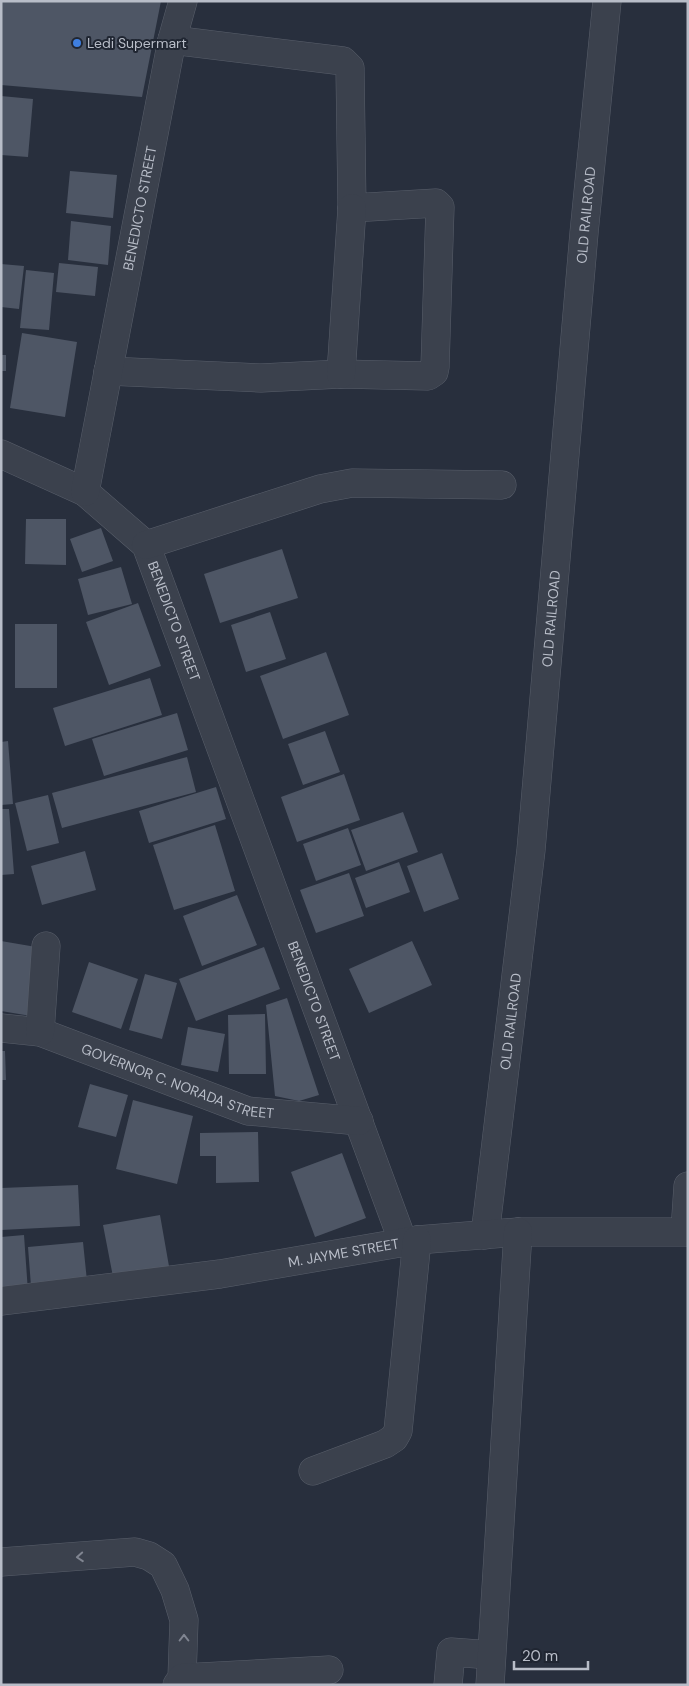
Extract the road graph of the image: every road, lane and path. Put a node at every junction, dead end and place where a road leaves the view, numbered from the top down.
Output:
1 (183, 1) edge
2 (607, 1) edge
3 (172, 40) junction
4 (352, 208) junction
5 (108, 371) junction
6 (341, 374) junction
7 (1, 454) edge
8 (502, 485) dead end
9 (85, 492) junction
10 (146, 545) junction
11 (46, 946) dead end
12 (1, 1028) edge
13 (40, 1032) junction
14 (359, 1121) junction
15 (688, 1186) edge
16 (686, 1231) edge
17 (518, 1232) junction
18 (485, 1234) junction
19 (410, 1241) junction
20 (1, 1301) edge
21 (313, 1471) dead end
22 (1, 1562) edge
23 (491, 1655) junction
24 (329, 1670) dead end
25 (180, 1682) edge
26 (448, 1685) edge
27 (490, 1685) edge

1 - 3 street, BENEDICTO STREET
2 - 18 street, OLD RAILROAD
3 - 4 street
3 - 5 street, BENEDICTO STREET
4 - 6 street
4 - 6 street
5 - 6 street
5 - 9 street, BENEDICTO STREET
7 - 9 street
8 - 10 street
9 - 10 street, BENEDICTO STREET
10 - 14 street, BENEDICTO STREET
11 - 13 street
12 - 13 street, GOVERNOR C. NORADA STREET
13 - 14 street, GOVERNOR C. NORADA STREET
14 - 19 street, BENEDICTO STREET
15 - 16 street
16 - 17 street, M. JAYME STREET
17 - 18 street, M. JAYME STREET
17 - 23 street
18 - 19 street, M. JAYME STREET
19 - 20 street, M. JAYME STREET
19 - 21 street
25 -> 22 street
23 - 26 street
23 - 27 street
24 - 25 street

